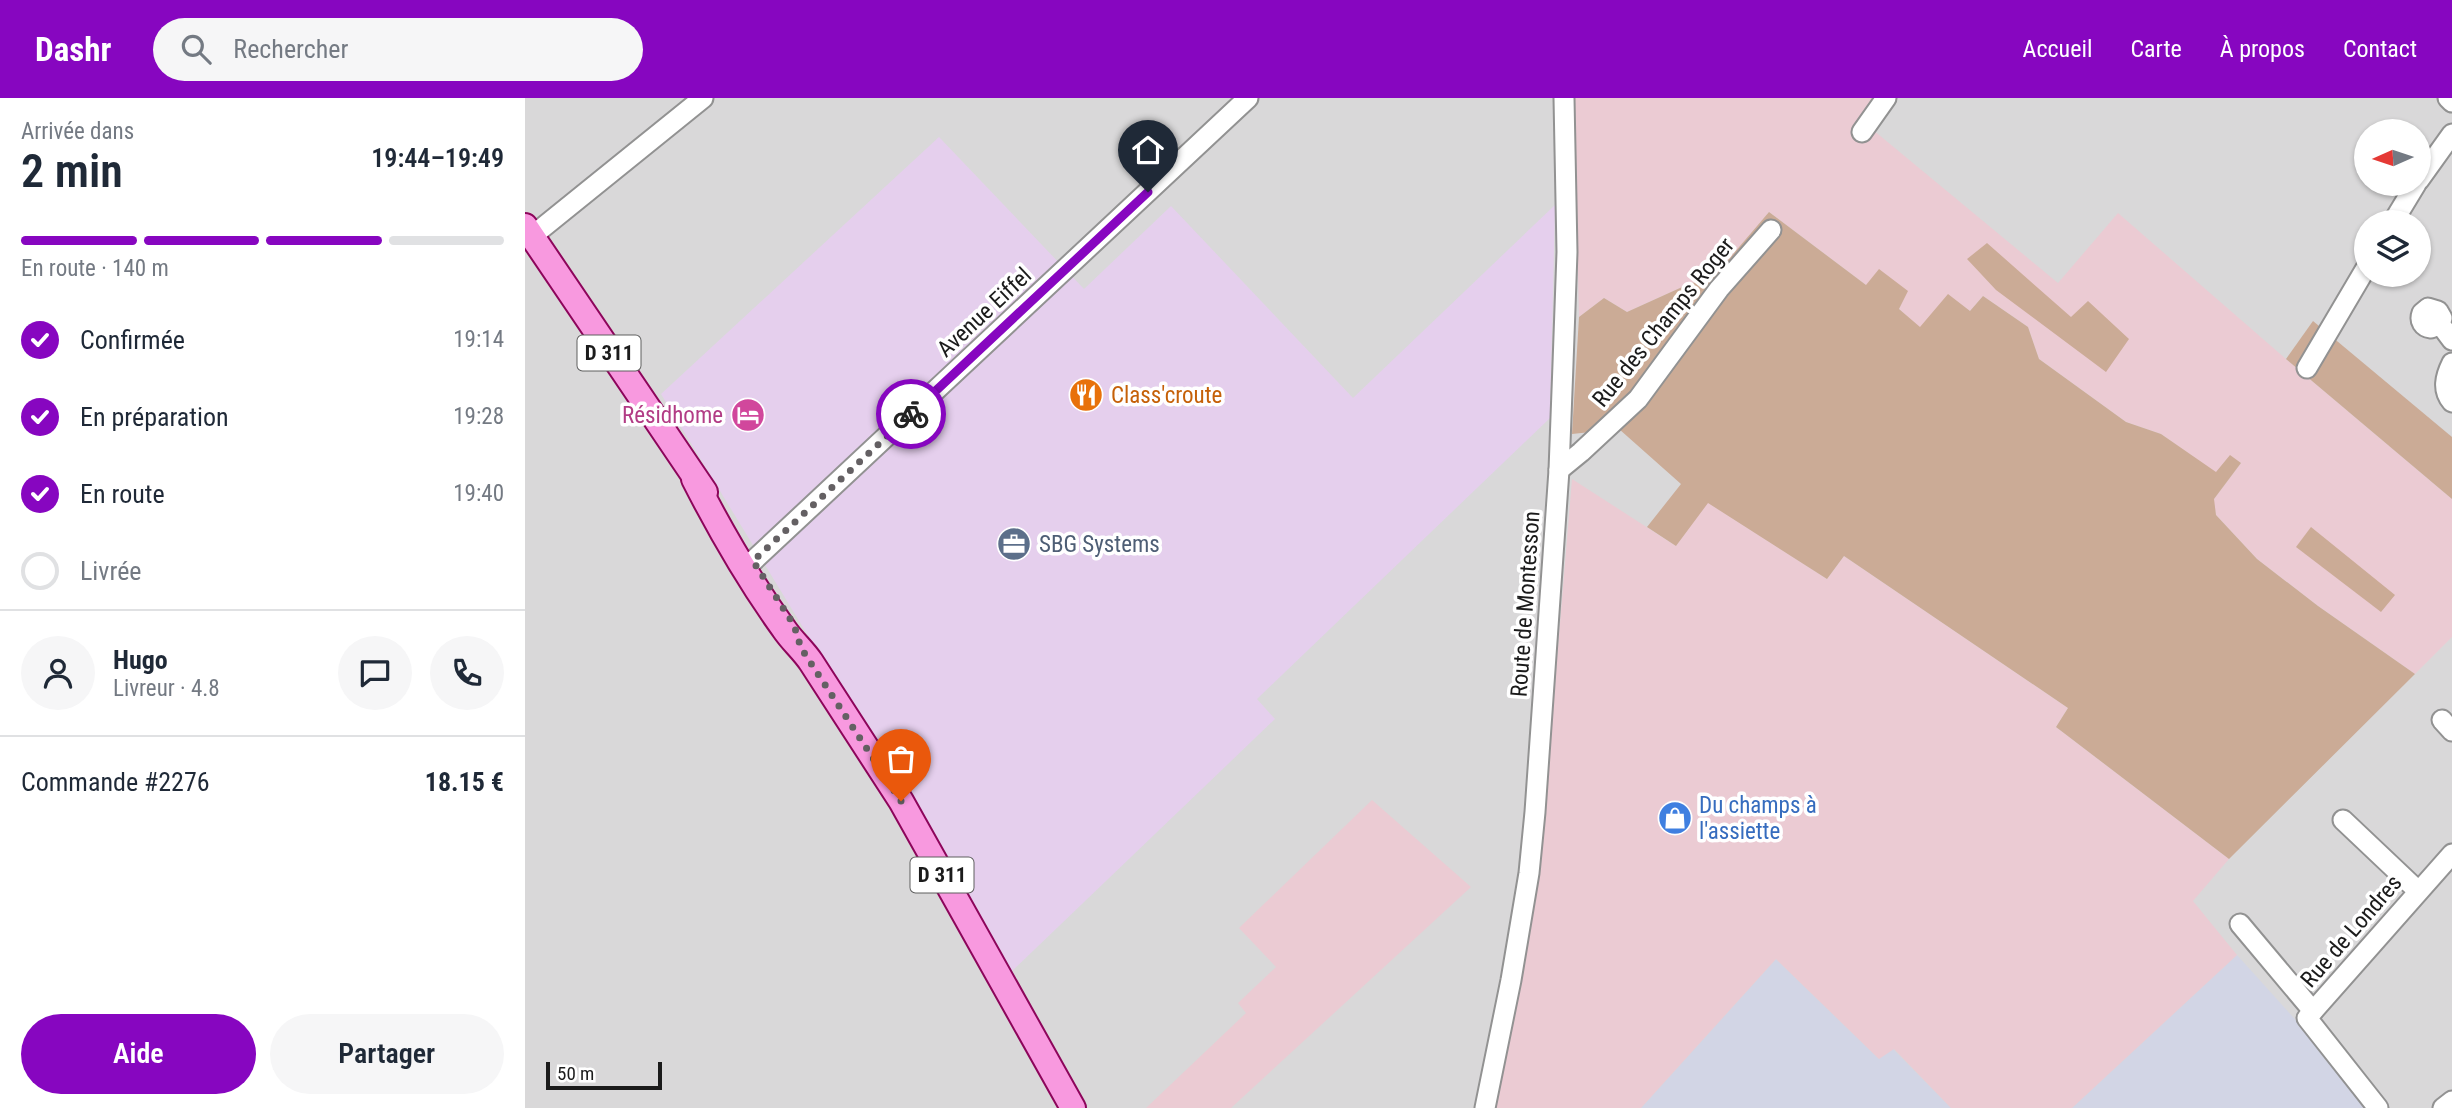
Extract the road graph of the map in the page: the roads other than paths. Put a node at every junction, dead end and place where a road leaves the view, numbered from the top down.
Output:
1 (703, 98) edge
2 (1248, 98) edge
3 (1564, 98) edge
4 (1886, 98) edge
5 (2448, 98) edge
6 (2452, 102) edge
7 (1862, 132) dead end
8 (2452, 134) edge
9 (2431, 163) edge
10 (1771, 230) dead end
11 (528, 232) edge
12 (2355, 287) edge
13 (2452, 363) edge
14 (2307, 368) dead end
15 (2452, 402) edge
16 (1559, 471) junction
17 (694, 479) junction
18 (753, 561) junction
19 (801, 648) junction
20 (2343, 820) dead end
21 (2452, 854) edge
22 (2418, 891) junction
23 (2240, 924) dead end
24 (2313, 1011) junction
25 (2452, 1101) edge
26 (1073, 1108) edge
27 (1485, 1108) edge
28 (2378, 1108) edge
29 (2443, 1108) edge

1 - 11 street
2 - 18 street, Avenue Eiffel
3 - 16 street, Route de Montesson
4 - 7 street
5 - 6 street
8 - 9 street
10 - 16 street, Rue des Champs Roger
11 - 17 main road, D 311
12 - 14 street
13 - 15 street
16 - 27 street, Route de Montesson
17 - 18 main road, D 311
17 - 19 main road, D 311
18 - 19 main road, D 311
19 - 26 main road, D 311
20 - 22 street
21 - 22 street, Rue de Londres
22 - 24 street, Rue de Londres
23 - 24 street
24 - 28 street, Rue de Londres
25 - 29 street

